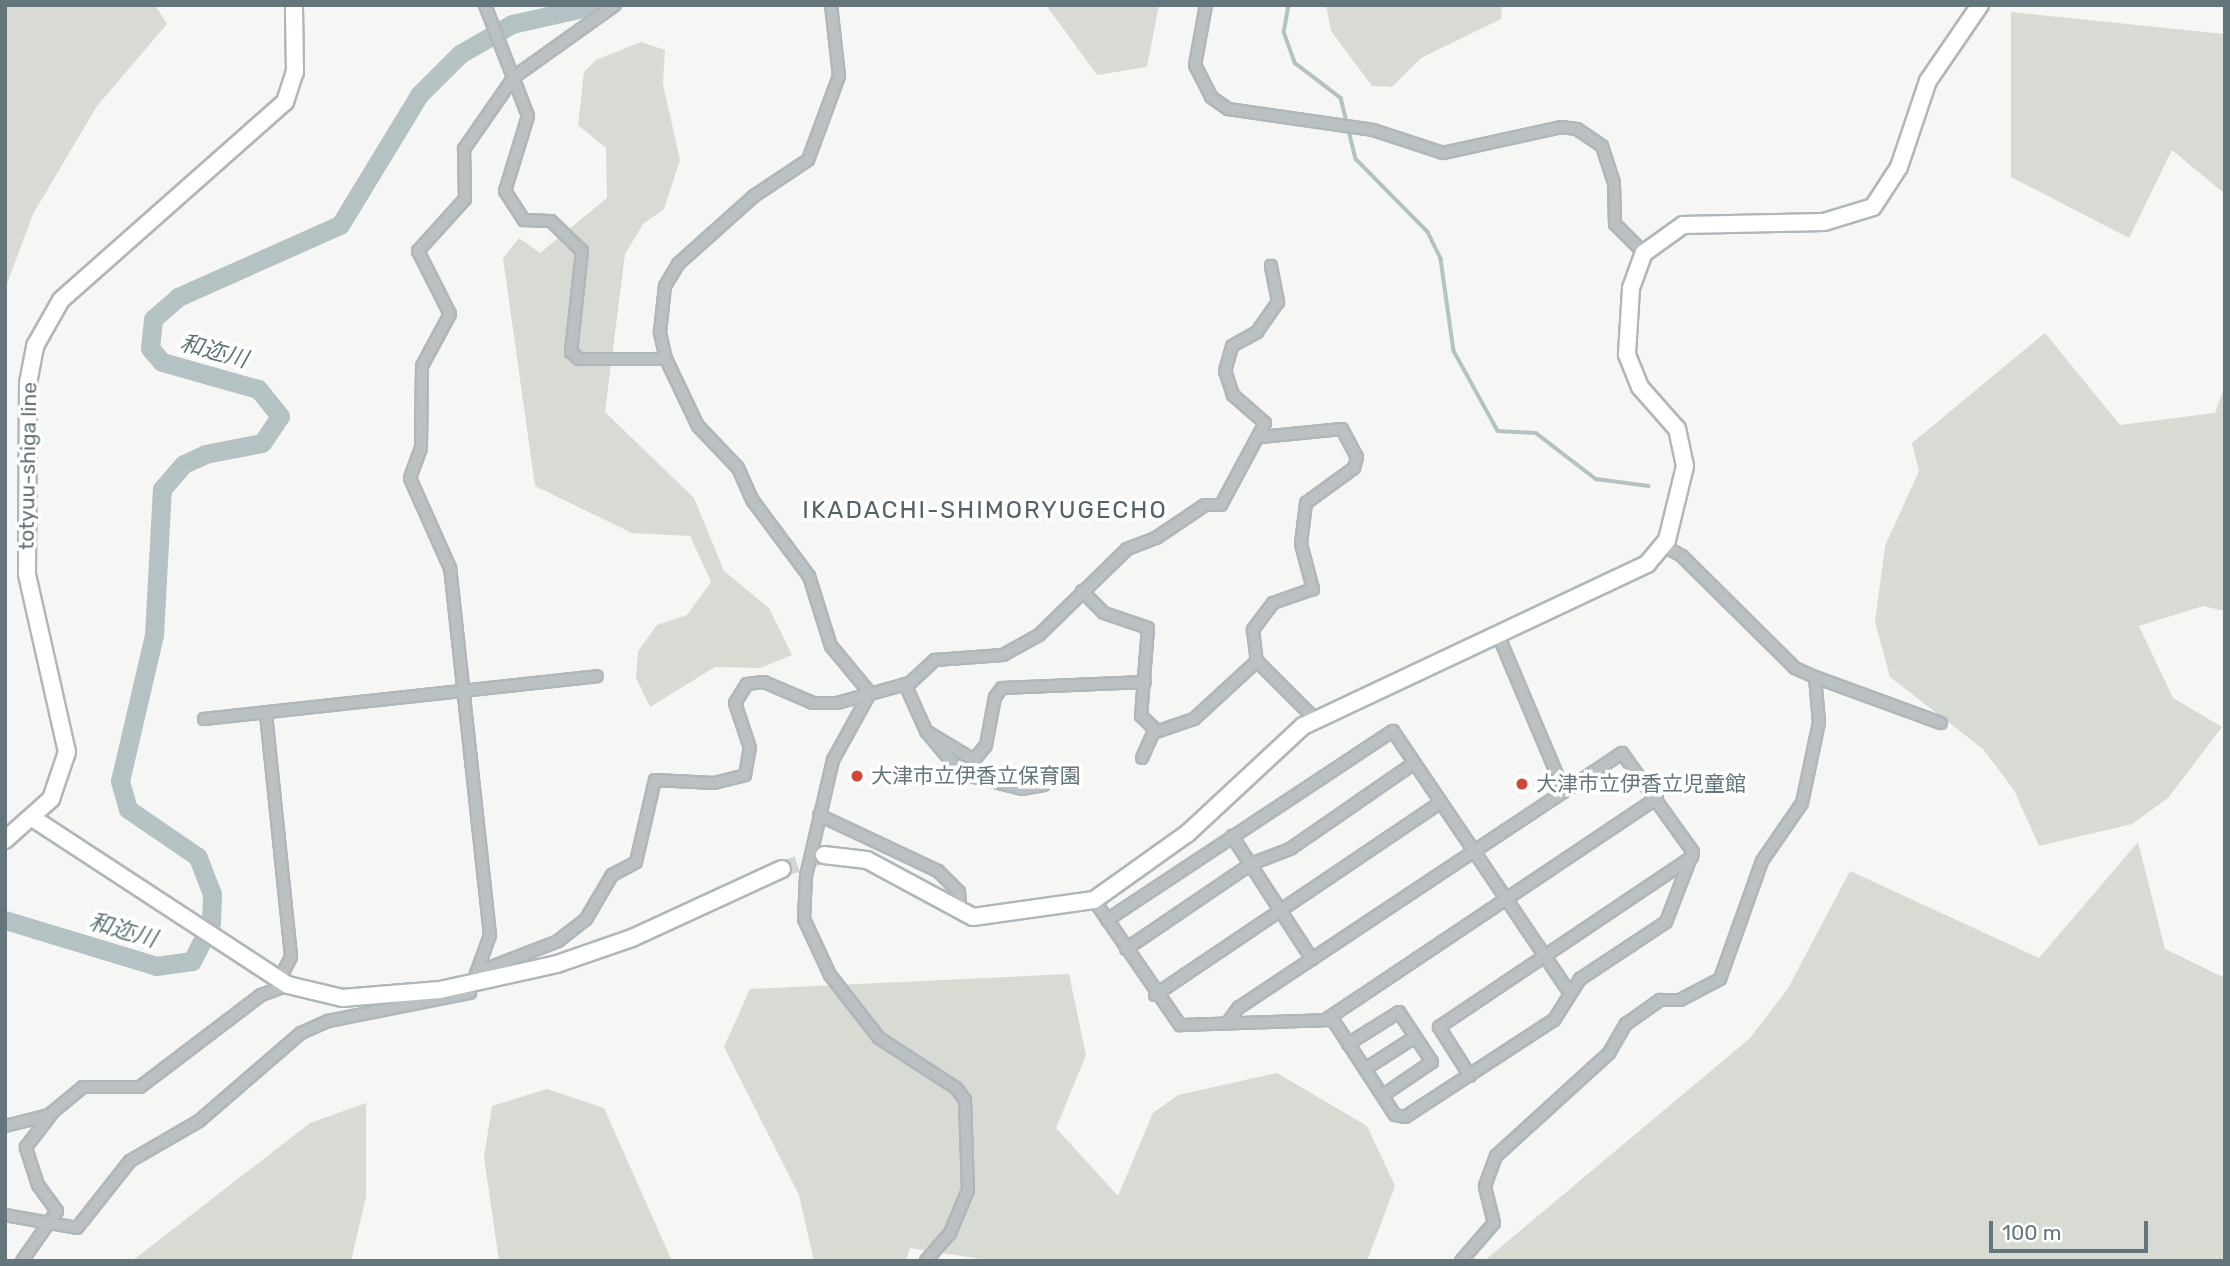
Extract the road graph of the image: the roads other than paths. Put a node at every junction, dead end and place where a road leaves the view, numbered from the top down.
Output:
1 (295, 5) edge
2 (615, 5) edge
3 (831, 5) edge
4 (1206, 5) edge
5 (1980, 5) edge
6 (487, 7) edge
7 (514, 77) junction
8 (1640, 249) dead end
9 (1271, 266) dead end
10 (666, 359) junction
11 (1262, 437) junction
12 (1664, 546) junction
13 (1082, 591) junction
14 (1499, 637) junction
15 (1257, 661) junction
16 (597, 676) dead end
17 (1815, 677) junction
18 (1145, 682) junction
19 (905, 684) junction
20 (465, 693) junction
21 (870, 693) junction
22 (266, 714) junction
23 (204, 719) dead end
24 (1315, 719) junction
25 (1941, 723) dead end
26 (926, 731) junction
27 (1157, 731) junction
28 (1142, 758) dead end
29 (1414, 763) junction
30 (1044, 785) dead end
31 (1564, 791) junction
32 (1657, 798) junction
33 (1441, 802) junction
34 (820, 816) junction
35 (34, 819) junction
36 (1232, 836) junction
37 (5, 840) edge
38 (1474, 851) junction
39 (824, 855) tunnel mouth
40 (1692, 857) junction
41 (1251, 864) junction
42 (782, 869) tunnel mouth
43 (1507, 899) junction
44 (1094, 900) junction
45 (1280, 910) junction
46 (961, 913) junction
47 (1107, 920) junction
48 (1126, 949) junction
49 (1545, 956) junction
50 (1312, 959) junction
51 (284, 982) junction
52 (473, 983) junction
53 (1570, 993) junction
54 (1155, 995) junction
55 (1327, 1019) junction
56 (1228, 1023) junction
57 (1415, 1037) junction
58 (1348, 1044) junction
59 (1365, 1069) junction
60 (1471, 1076) junction
61 (1382, 1096) junction
62 (52, 1112) junction
63 (5, 1126) edge
64 (5, 1215) edge
65 (48, 1228) junction
66 (22, 1261) edge
67 (926, 1261) edge
68 (1461, 1261) edge

1 - 35 street, totyuu-shiga line
2 - 7 street
3 - 10 street
4 - 8 street
5 - 12 street
6 - 7 street
7 - 10 street
7 - 20 street
9 - 11 street
10 - 21 street
11 - 13 street
11 - 15 street
12 - 14 street
12 - 17 street
13 - 18 street
13 - 19 street
14 - 24 street
14 - 31 street
15 - 24 street
15 - 27 street
16 - 20 street
17 - 25 street
17 - 68 street
18 - 26 street
18 - 27 street
19 - 21 street
19 - 26 street
20 - 22 street
20 - 52 street
21 - 34 street
21 - 52 street
22 - 23 street
22 - 51 street
24 - 44 street
26 - 30 street
27 - 28 street
29 - 33 street
29 - 36 street
29 - 41 street
31 - 32 street
31 - 38 street
32 - 40 street
32 - 43 street
33 - 38 street
33 - 45 street
34 - 46 street
34 - 67 street
35 - 37 street, totyuu-shiga line
35 - 51 street
36 - 41 street
36 - 47 street
38 - 43 street
38 - 50 street
39 - 46 street
40 - 49 street
40 - 53 street
41 - 45 street
41 - 48 street
42 - 52 street
43 - 49 street
43 - 55 street
44 - 46 street
44 - 47 street
45 - 50 street
45 - 54 street
47 - 48 street
48 - 54 street
49 - 53 street
49 - 60 street
50 - 56 street
51 - 52 street
51 - 62 street
52 - 65 street
53 - 60 street
54 - 56 street
55 - 56 street
55 - 58 street
57 - 58 street
57 - 59 street
57 - 61 street
58 - 59 street
59 - 61 street
60 - 61 street
62 - 63 street
62 - 65 street
64 - 65 street
65 - 66 street

